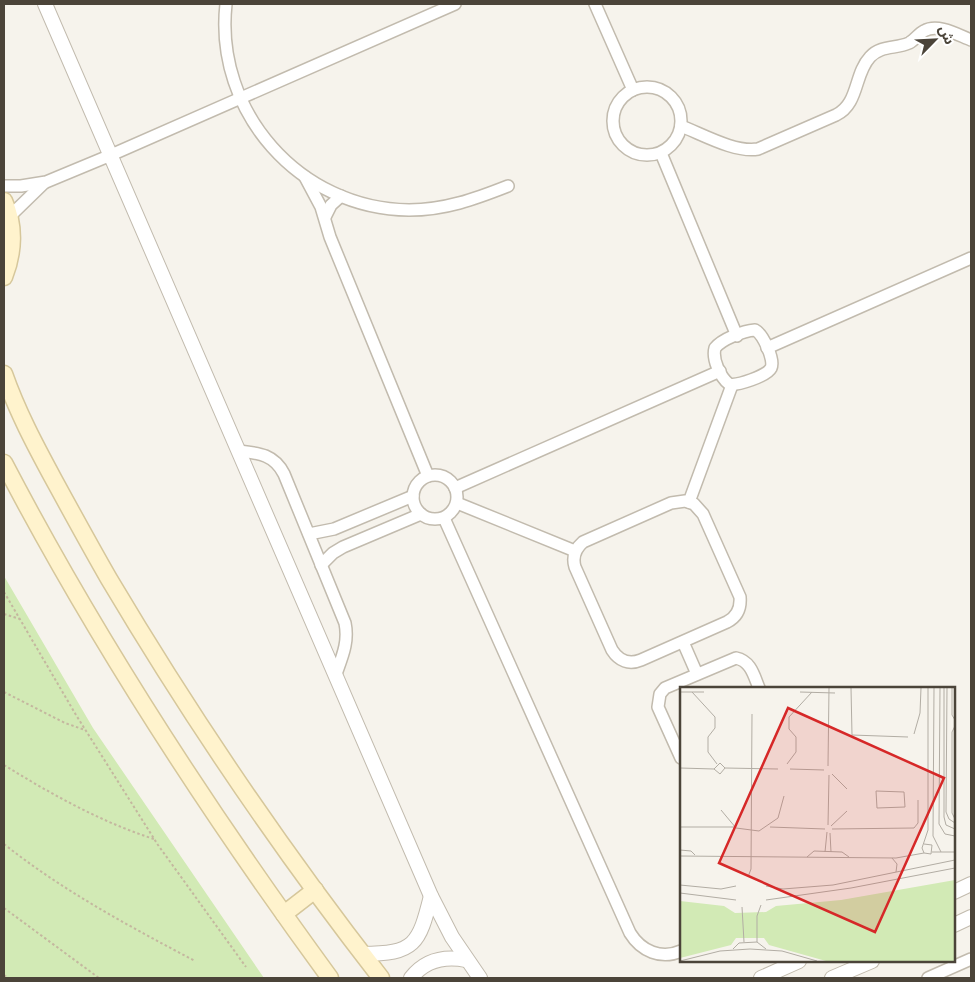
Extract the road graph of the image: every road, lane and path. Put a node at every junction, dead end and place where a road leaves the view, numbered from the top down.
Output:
1 (45, 4) edge
2 (226, 4) edge
3 (455, 4) edge
4 (595, 4) edge
5 (971, 40) edge
6 (633, 90) junction
7 (240, 98) junction
8 (681, 126) junction
9 (661, 153) junction
10 (110, 155) junction
11 (305, 177) junction
12 (46, 182) junction
13 (4, 186) edge
14 (508, 186) dead end
15 (341, 196) junction
16 (4, 201) edge
17 (325, 217) junction
18 (10, 218) junction
19 (971, 258) edge
20 (4, 277) edge
21 (737, 336) junction
22 (767, 348) junction
23 (720, 371) junction
24 (4, 374) edge
25 (732, 385) junction
26 (239, 450) junction
27 (4, 463) edge
28 (428, 476) junction
29 (455, 488) junction
30 (413, 496) junction
31 (689, 502) junction
32 (457, 503) junction
33 (421, 514) junction
34 (444, 518) junction
35 (340, 526) junction
36 (308, 534) junction
37 (348, 545) junction
38 (575, 551) junction
39 (321, 565) junction
40 (4, 592) edge
41 (4, 614) edge
42 (20, 619) junction
43 (683, 642) junction
44 (336, 674) junction
45 (697, 674) junction
46 (759, 687) edge
47 (4, 692) edge
48 (86, 731) junction
49 (680, 756) edge
50 (4, 765) edge
51 (154, 839) junction
52 (4, 844) edge
53 (971, 884) edge
54 (315, 890) junction
55 (955, 892) edge
56 (431, 896) junction
57 (4, 908) edge
58 (284, 914) junction
59 (971, 917) edge
60 (955, 925) edge
61 (680, 951) edge
62 (362, 954) junction
63 (971, 959) edge
64 (466, 960) junction
65 (195, 961) dead end
66 (797, 962) edge
67 (870, 962) edge
68 (246, 967) dead end
69 (4, 975) edge
70 (8, 978) edge
71 (99, 978) edge
72 (330, 978) edge
73 (381, 978) edge
74 (411, 978) edge
75 (480, 978) edge
76 (761, 978) edge
77 (832, 978) edge
78 (928, 978) edge

1 - 10 street
2 - 7 street
3 - 7 street
4 - 6 street
5 - 8 street
6 - 8 street
6 - 9 street
7 - 10 street
7 - 11 street
8 - 9 street
9 - 21 street
10 - 12 street
10 - 26 street
11 - 15 street
11 - 17 street
12 - 13 street
12 - 18 street
14 - 15 street
15 - 17 street
16 - 18 main road
17 - 28 street
18 - 20 main road
19 - 22 street
21 - 22 street
21 - 23 street
22 - 25 street
23 - 25 street
23 - 29 street
24 - 54 main road
25 - 31 street
26 - 36 street
26 - 44 street
27 - 58 main road
28 - 29 street
28 - 30 street
29 - 32 street
30 - 33 street
30 - 35 street
31 - 38 street
31 - 43 street
32 - 34 street
32 - 38 street
33 - 34 street
33 - 37 street
34 - 61 street
35 - 36 street
35 - 37 street
36 - 39 street
37 - 39 street
38 - 43 street
39 - 44 street
40 - 42 path
41 - 42 path
42 - 48 path
43 - 45 street
44 - 56 street
45 - 46 street
45 - 49 street
47 - 48 path
48 - 51 path
50 - 51 path
51 - 68 path
52 - 65 path
53 - 55 street
54 - 58 main road
54 - 62 main road
56 - 62 street
56 - 64 street
57 - 71 path
58 - 72 main road
59 - 60 street
62 - 73 main road
63 - 78 street
64 - 74 street
64 - 75 street
66 - 76 street
67 - 77 street
69 - 70 path

